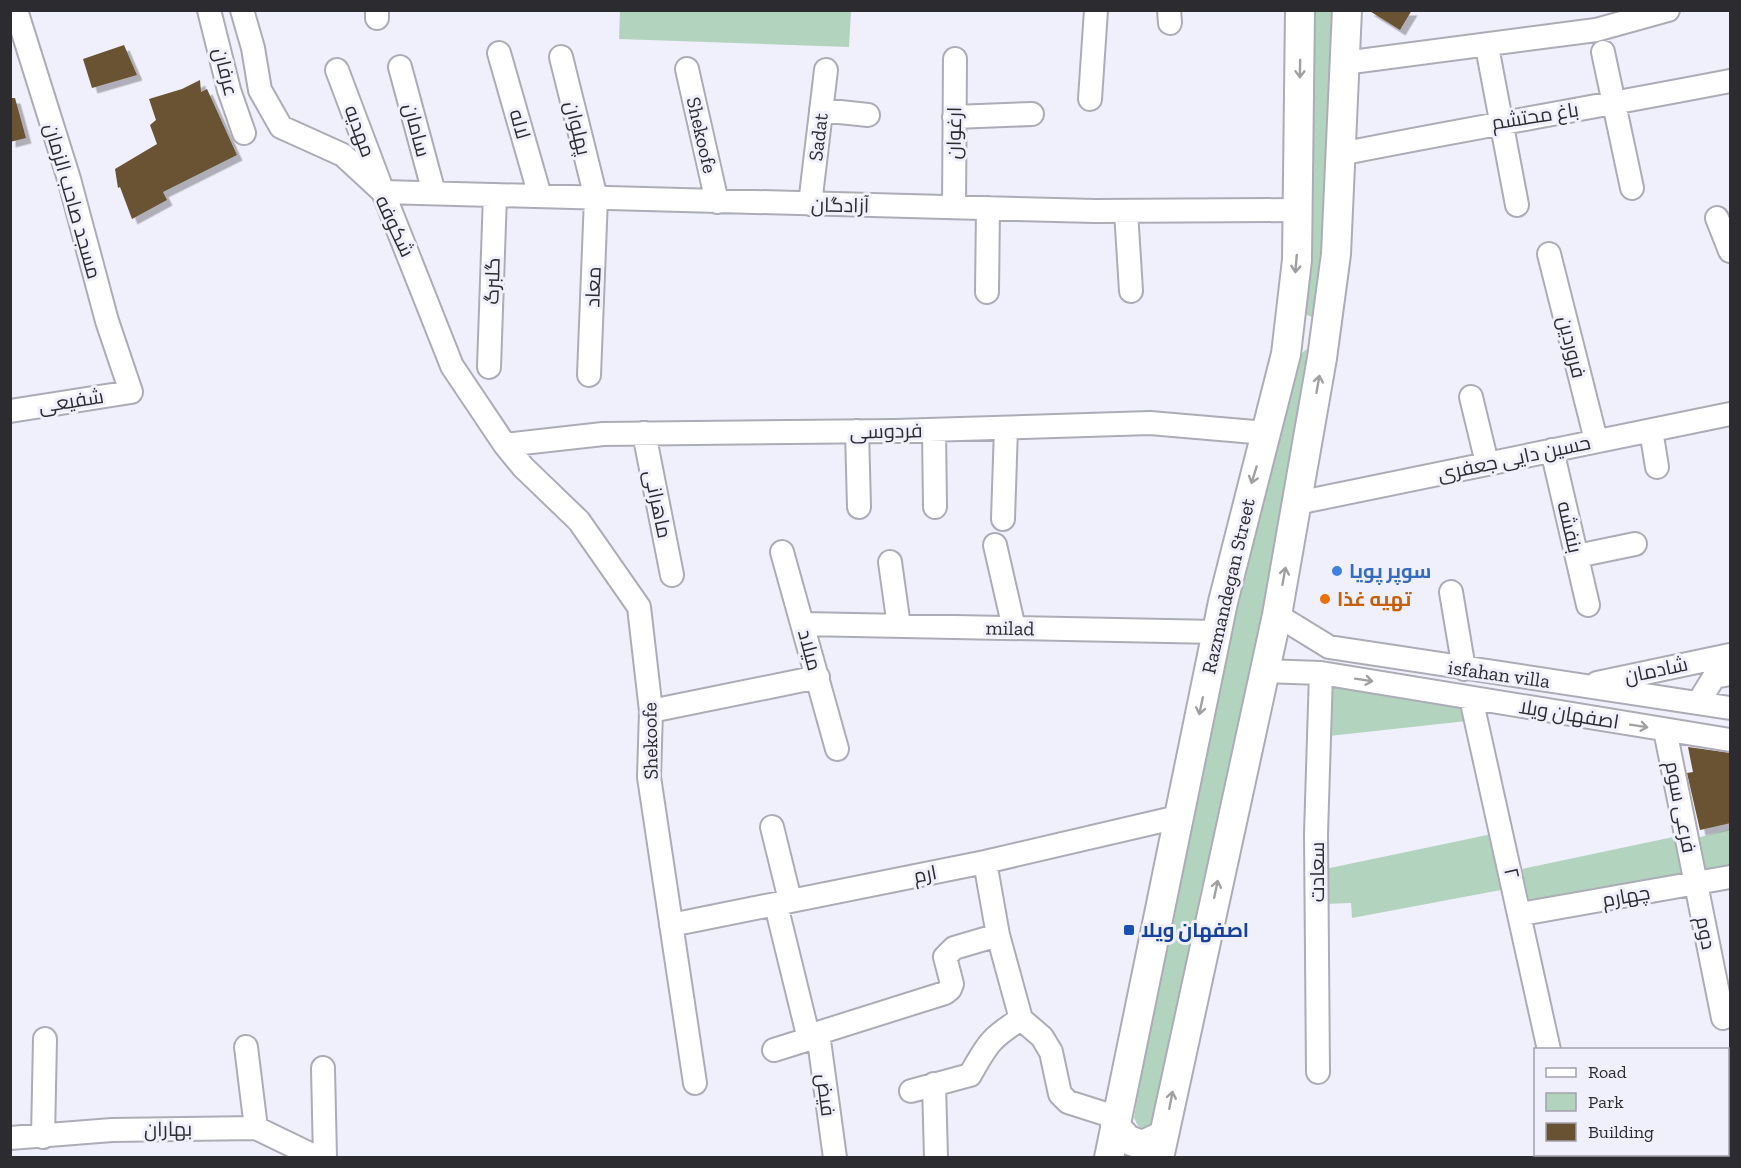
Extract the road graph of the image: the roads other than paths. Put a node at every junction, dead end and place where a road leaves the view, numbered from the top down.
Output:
1 (16, 10) edge
2 (209, 10) edge
3 (242, 10) edge
4 (1096, 10) edge
5 (1300, 10) edge
6 (1347, 10) edge
7 (1668, 10) edge
8 (499, 52) dead end
9 (1488, 52) dead end
10 (1603, 52) dead end
11 (561, 57) dead end
12 (955, 58) dead end
13 (1344, 63) junction
14 (400, 68) dead end
15 (687, 69) dead end
16 (338, 70) dead end
17 (826, 70) dead end
18 (1731, 81) edge
19 (1090, 99) dead end
20 (1614, 104) junction
21 (821, 110) junction
22 (1032, 114) dead end
23 (868, 115) dead end
24 (954, 117) junction
25 (1500, 122) junction
26 (244, 133) dead end
27 (1340, 154) junction
28 (1632, 188) dead end
29 (383, 192) junction
30 (434, 193) junction
31 (495, 195) junction
32 (540, 196) junction
33 (596, 198) junction
34 (717, 202) junction
35 (810, 204) junction
36 (1517, 205) dead end
37 (954, 207) junction
38 (988, 208) junction
39 (1297, 210) junction
40 (1126, 211) junction
41 (1718, 218) dead end
42 (1731, 250) edge
43 (1549, 254) dead end
44 (1131, 291) dead end
45 (987, 292) dead end
46 (489, 367) dead end
47 (590, 375) dead end
48 (131, 392) joint
49 (1471, 397) dead end
50 (10, 411) edge
51 (1731, 414) edge
52 (1006, 428) junction
53 (934, 430) junction
54 (1652, 430) junction
55 (857, 431) junction
56 (644, 433) junction
57 (1266, 434) junction
58 (1596, 441) junction
59 (505, 445) junction
60 (1552, 450) junction
61 (1487, 463) junction
62 (1657, 467) dead end
63 (1297, 503) junction
64 (859, 507) dead end
65 (935, 507) dead end
66 (1003, 519) dead end
67 (1635, 544) dead end
68 (995, 545) dead end
69 (782, 552) dead end
70 (1577, 556) junction
71 (890, 562) dead end
72 (672, 575) dead end
73 (1451, 592) dead end
74 (1588, 605) dead end
75 (1277, 615) junction
76 (803, 624) junction
77 (899, 626) junction
78 (1014, 628) junction
79 (1217, 632) junction
80 (1731, 655) edge
81 (1464, 669) junction
82 (1264, 671) junction
83 (1321, 673) junction
84 (1731, 674) edge
85 (818, 677) junction
86 (1582, 686) junction
87 (1471, 698) junction
88 (1698, 703) junction
89 (1731, 708) edge
90 (651, 711) junction
91 (1665, 730) junction
92 (1731, 740) edge
93 (837, 749) dead end
94 (1178, 818) junction
95 (772, 827) dead end
96 (985, 862) junction
97 (1731, 877) edge
98 (1696, 883) junction
99 (783, 902) junction
100 (1521, 915) junction
101 (671, 925) junction
102 (998, 935) junction
103 (1723, 1017) dead end
104 (1021, 1019) junction
105 (814, 1036) junction
106 (45, 1039) dead end
107 (246, 1047) dead end
108 (1549, 1048) edge
109 (774, 1050) dead end
110 (324, 1068) dead end
111 (1318, 1072) dead end
112 (695, 1083) dead end
113 (934, 1084) junction
114 (911, 1091) dead end
115 (1115, 1122) junction
116 (256, 1128) junction
117 (43, 1137) junction
118 (16, 1145) edge
119 (1162, 1146) edge
120 (318, 1158) edge
121 (325, 1158) edge
122 (836, 1158) edge
123 (936, 1158) edge
124 (1109, 1158) edge

1 - 48 street, مسجد صاحب الزمان
2 - 26 street, عرفان
3 - 29 street, شکوفه
4 - 19 street
5 -> 39 main road, Razmandegan Street
6 - 13 main road
7 - 13 street
8 - 32 street, لاله
9 - 25 street
10 - 20 street
11 - 33 street, پهلوان
12 - 24 street, ارغوان
13 - 27 main road
14 - 30 street, سامان
15 - 34 street, Shekoofe
16 - 29 street, مهدیه
17 - 21 street, Sadat
18 - 20 street, باغ محتشم
20 - 25 street, باغ محتشم
20 - 28 street
21 - 23 street
21 - 35 street, Sadat
22 - 24 street
24 - 37 street, ارغوان
25 - 27 street, باغ محتشم
25 - 36 street
63 -> 27 main road
29 - 30 street, آزادگان
29 - 59 street, شکوفه
30 - 31 street, آزادگان
31 - 32 street, آزادگان
31 - 46 street, گلبرگ
32 - 33 street, آزادگان
33 - 34 street, آزادگان
33 - 47 street, معاد
34 - 35 street, آزادگان
35 - 37 street, آزادگان
37 - 38 street, آزادگان
38 - 40 street, آزادگان
38 - 45 street
39 - 40 street, آزادگان
39 -> 57 main road, Razmandegan Street
40 - 44 street
41 - 42 street
43 - 58 street, فروردین
48 - 50 street, شفیعی
49 - 61 street
51 - 54 street, حسین دایی جعفری
52 - 53 street, فردوسی
52 - 57 street, فردوسی
52 - 66 street
53 - 55 street, فردوسی
53 - 65 street
54 - 58 street, حسین دایی جعفری
54 - 62 street
55 - 56 street, فردوسی
55 - 64 street
56 - 59 street, فردوسی
56 - 72 street, ماهرانی
57 -> 79 main road, Razmandegan Street
58 - 60 street, حسین دایی جعفری
59 - 90 street, Shekoofe
60 - 61 street, حسین دایی جعفری
60 - 70 street, بنفشه
61 - 63 street, حسین دایی جعفری
75 -> 63 main road
67 - 70 street
68 - 78 street
69 - 76 street, میلاد
70 - 74 street, بنفشه
71 - 77 street
73 - 81 street
75 - 81 street, isfahan villa
75 - 82 main road
76 - 77 street, milad
76 - 85 street, میلاد
77 - 78 street, milad
78 - 79 street, milad
79 -> 94 main road, Razmandegan Street
80 - 86 street, شادمان
81 - 86 street, isfahan villa
82 - 83 street, اصفهان ویلا
119 -> 82 main road
83 -> 87 street, اصفهان ویلا
83 - 111 street, سعادت
84 - 88 street, شادمان
85 - 90 street
85 - 93 street, میلاد
86 - 88 street, isfahan villa
87 -> 91 street, اصفهان ویلا
87 - 100 street, ۲
88 - 89 street, isfahan villa
90 - 101 street, Shekoofe
91 - 92 street, اصفهان ویلا
91 - 98 street, فرعی سوم
94 - 96 street, ارم
94 - 115 main road, Razmandegan Street
95 - 99 street, فیض
96 - 99 street, ارم
96 - 102 street
97 - 98 street, چهارم
98 - 100 street, چهارم
98 - 103 street, دوم
99 - 101 street, ارم
99 - 105 street, فیض
100 - 108 street, ۲
101 - 112 street, Shekoofe
102 - 104 street
102 - 105 street
104 - 113 street
104 - 115 street
105 - 109 street
105 - 122 street, فیض
106 - 117 street
107 - 116 street
110 - 121 street
113 - 114 street
113 - 123 street
115 - 119 main road
115 - 124 main road, Razmandegan Street
116 - 117 street, بهاران
116 - 120 street, بهاران
117 - 118 street, بهاران

